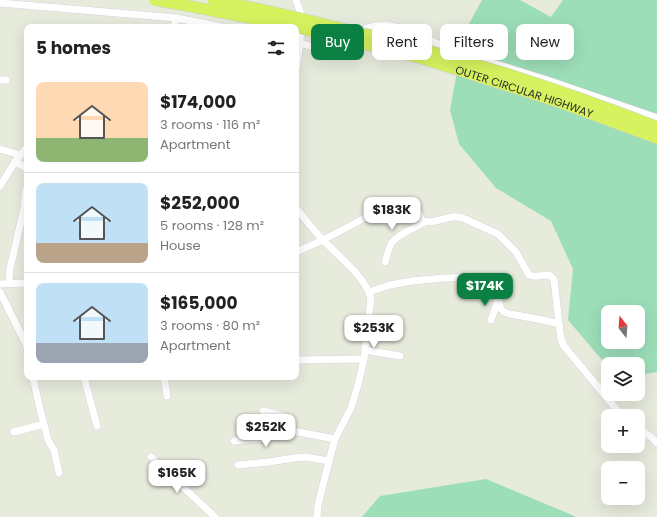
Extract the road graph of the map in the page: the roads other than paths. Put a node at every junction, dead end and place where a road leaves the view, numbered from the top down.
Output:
1 (155, 0) edge
2 (214, 0) edge
3 (296, 0) edge
4 (0, 3) edge
5 (176, 18) junction
6 (175, 24) edge
7 (207, 24) edge
8 (281, 24) edge
9 (299, 28) edge
10 (299, 33) edge
11 (299, 42) edge
12 (657, 118) edge
13 (657, 127) edge
14 (657, 138) edge
15 (0, 149) edge
16 (24, 151) edge
17 (21, 155) junction
18 (15, 162) junction
19 (24, 166) edge
20 (0, 186) edge
21 (24, 208) edge
22 (299, 212) edge
23 (425, 222) junction
24 (323, 240) junction
25 (299, 251) edge
26 (385, 262) dead end
27 (9, 283) junction
28 (24, 283) edge
29 (0, 284) edge
30 (0, 292) edge
31 (369, 292) junction
32 (498, 301) junction
33 (491, 320) dead end
34 (559, 324) junction
35 (24, 340) edge
36 (365, 350) junction
37 (400, 356) dead end
38 (364, 359) junction
39 (299, 360) edge
40 (34, 380) edge
41 (85, 380) edge
42 (164, 380) edge
43 (167, 396) dead end
44 (616, 409) edge
45 (263, 411) dead end
46 (44, 424) junction
47 (97, 426) dead end
48 (292, 430) junction
49 (14, 432) dead end
50 (645, 433) edge
51 (336, 439) junction
52 (234, 441) dead end
53 (657, 444) edge
54 (152, 457) dead end
55 (329, 461) junction
56 (238, 465) dead end
57 (59, 473) dead end
58 (215, 517) edge
59 (317, 517) edge

1 - 8 highway, OUTER CIRCULAR HIGHWAY, bridge
2 - 13 highway, OUTER CIRCULAR HIGHWAY, bridge
3 - 10 street
4 - 5 street
5 - 6 street
5 - 7 street
9 - 14 highway, OUTER CIRCULAR HIGHWAY, bridge
11 - 12 street
15 - 17 street
16 - 17 street
17 - 18 street
18 - 19 street
18 - 20 street
21 - 27 street
22 - 24 street
23 - 24 street
23 - 26 street
23 - 34 street
24 - 25 street
24 - 31 street
27 - 28 street
27 - 29 street
30 - 35 street
31 - 32 street
31 - 36 street
32 - 33 street
32 - 34 street
34 - 44 street
36 - 37 street
36 - 38 street
38 - 39 street
38 - 51 street
40 - 46 street
41 - 47 street
42 - 43 street
45 - 48 street
46 - 49 street
46 - 57 street
48 - 51 street
48 - 52 street
50 - 53 street
51 - 55 street
54 - 58 street
55 - 56 street
55 - 59 street

